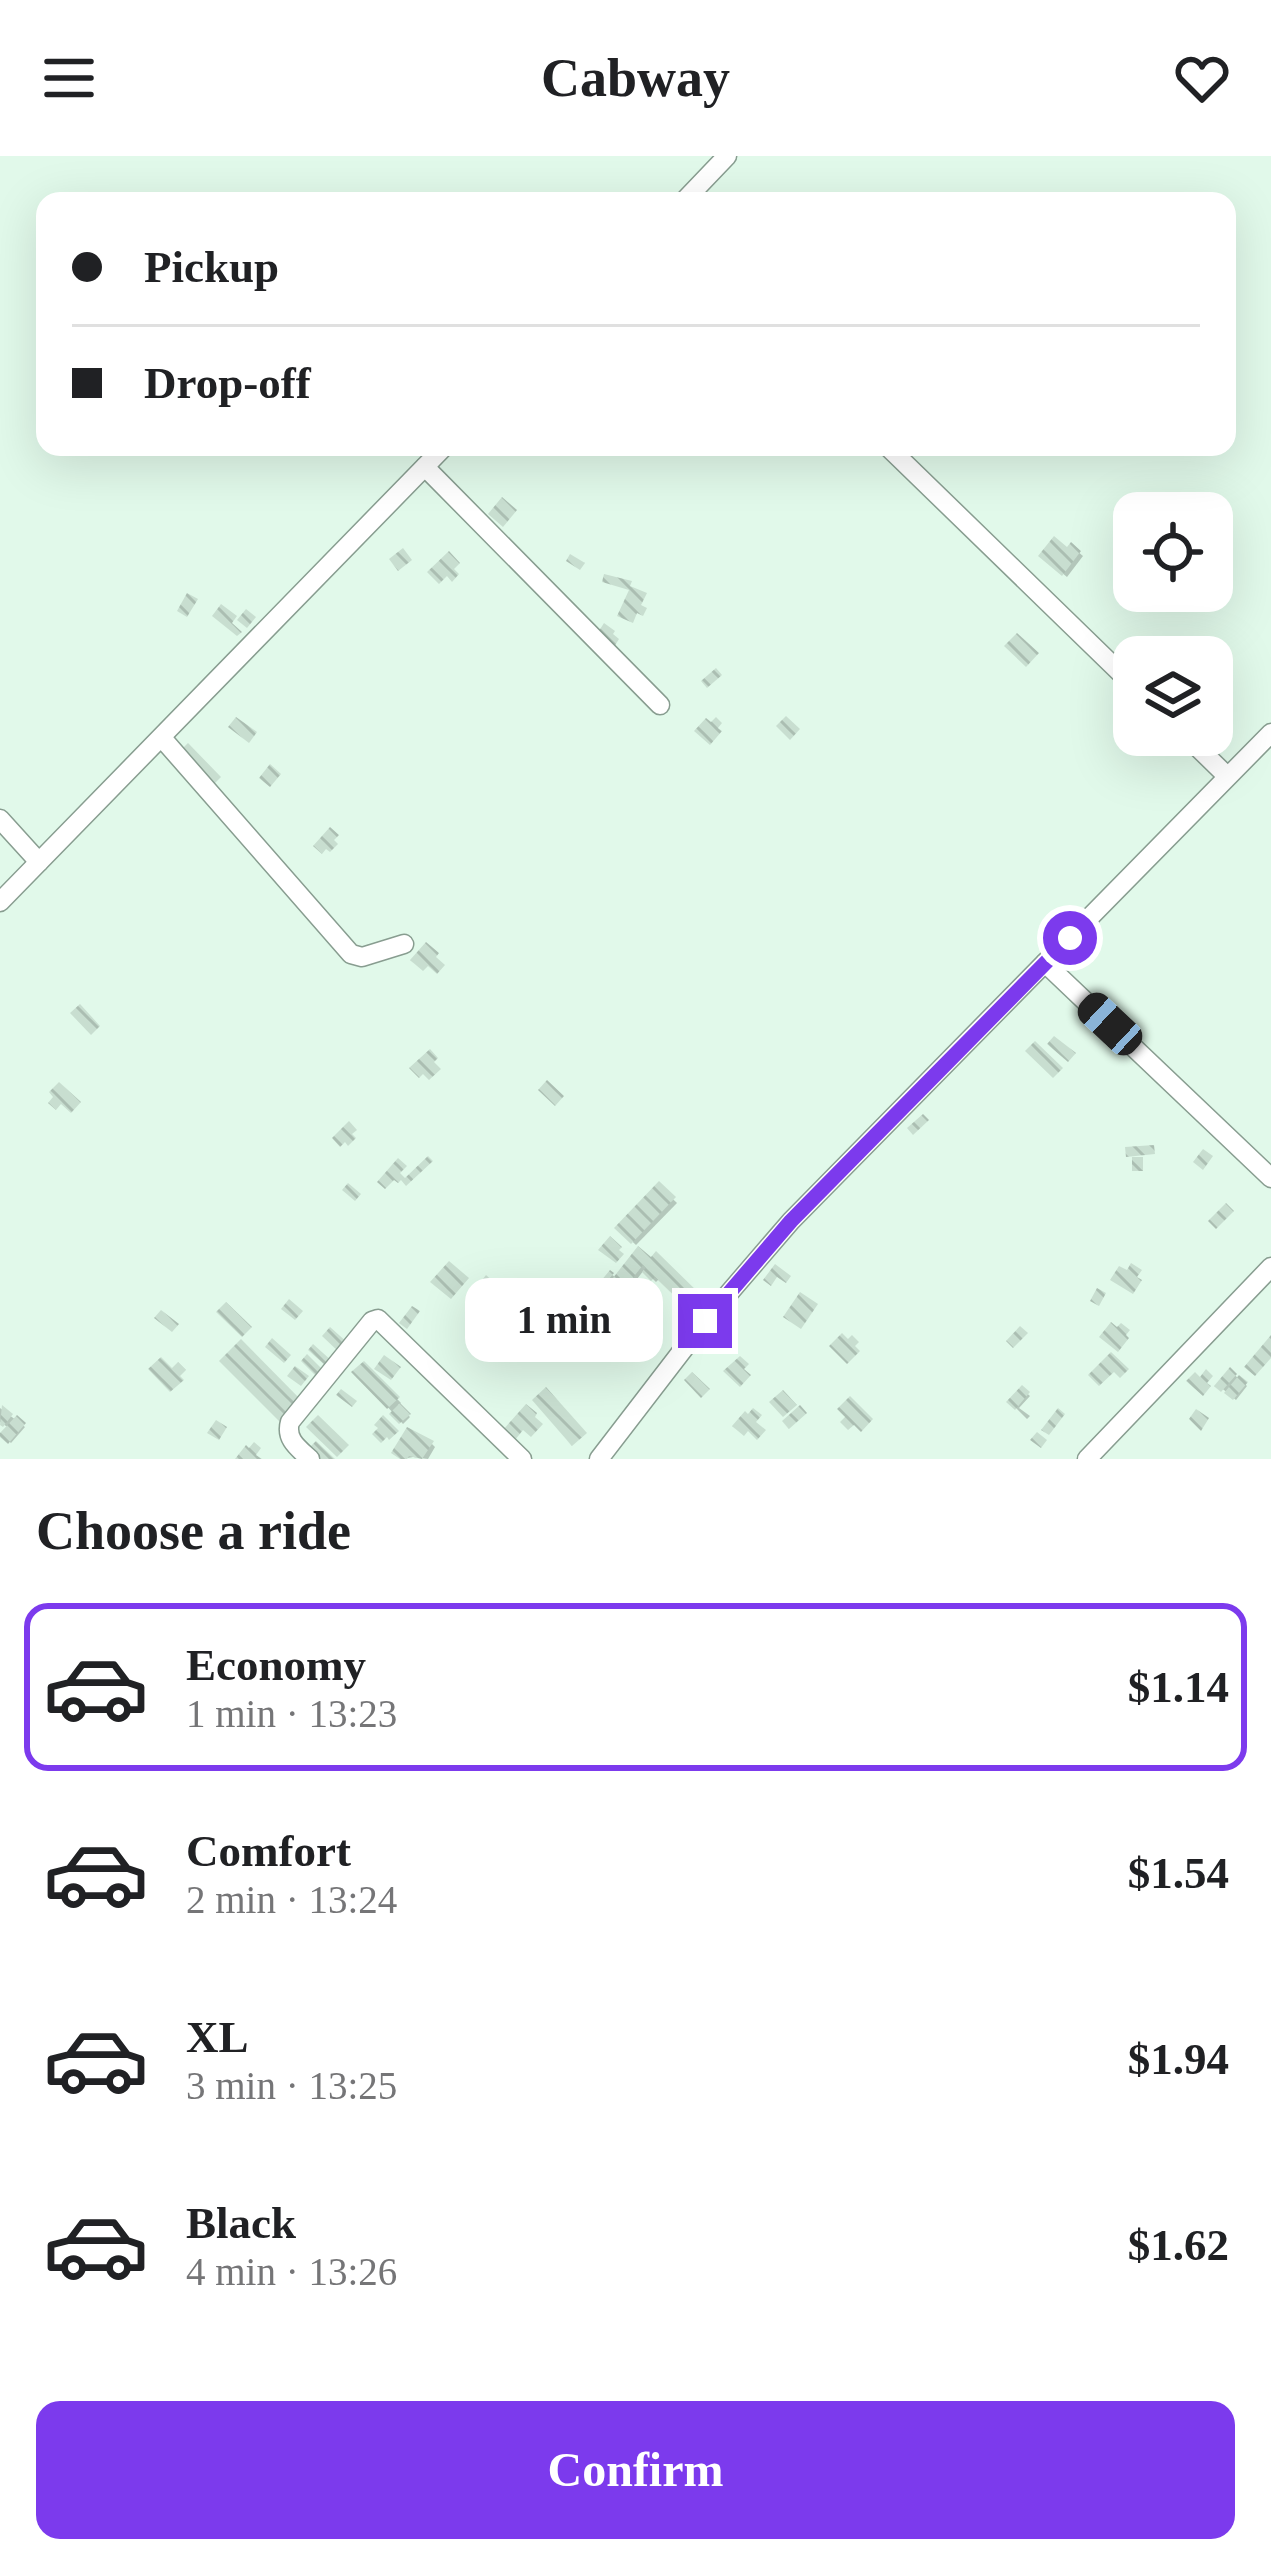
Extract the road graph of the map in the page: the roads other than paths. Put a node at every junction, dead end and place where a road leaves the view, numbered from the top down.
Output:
1 (728, 156) edge
2 (693, 192) edge
3 (435, 456) edge
4 (897, 456) edge
5 (425, 466) junction
6 (1113, 666) edge
7 (660, 705) dead end
8 (1271, 733) edge
9 (161, 738) junction
10 (1207, 756) edge
11 (1227, 776) junction
12 (0, 819) edge
13 (39, 862) junction
14 (0, 902) edge
15 (404, 944) dead end
16 (1045, 963) junction
17 (1271, 1178) edge
18 (1271, 1267) edge
19 (310, 1459) edge
20 (522, 1459) edge
21 (599, 1459) edge
22 (1087, 1459) edge

1 - 2 street
3 - 5 street
4 - 6 street
5 - 7 street
5 - 9 street
8 - 11 street
9 - 13 street
9 - 15 street
10 - 11 street
11 - 16 street
12 - 13 street
13 - 14 street
16 - 17 street
16 - 21 street
18 - 22 street
19 - 20 street

